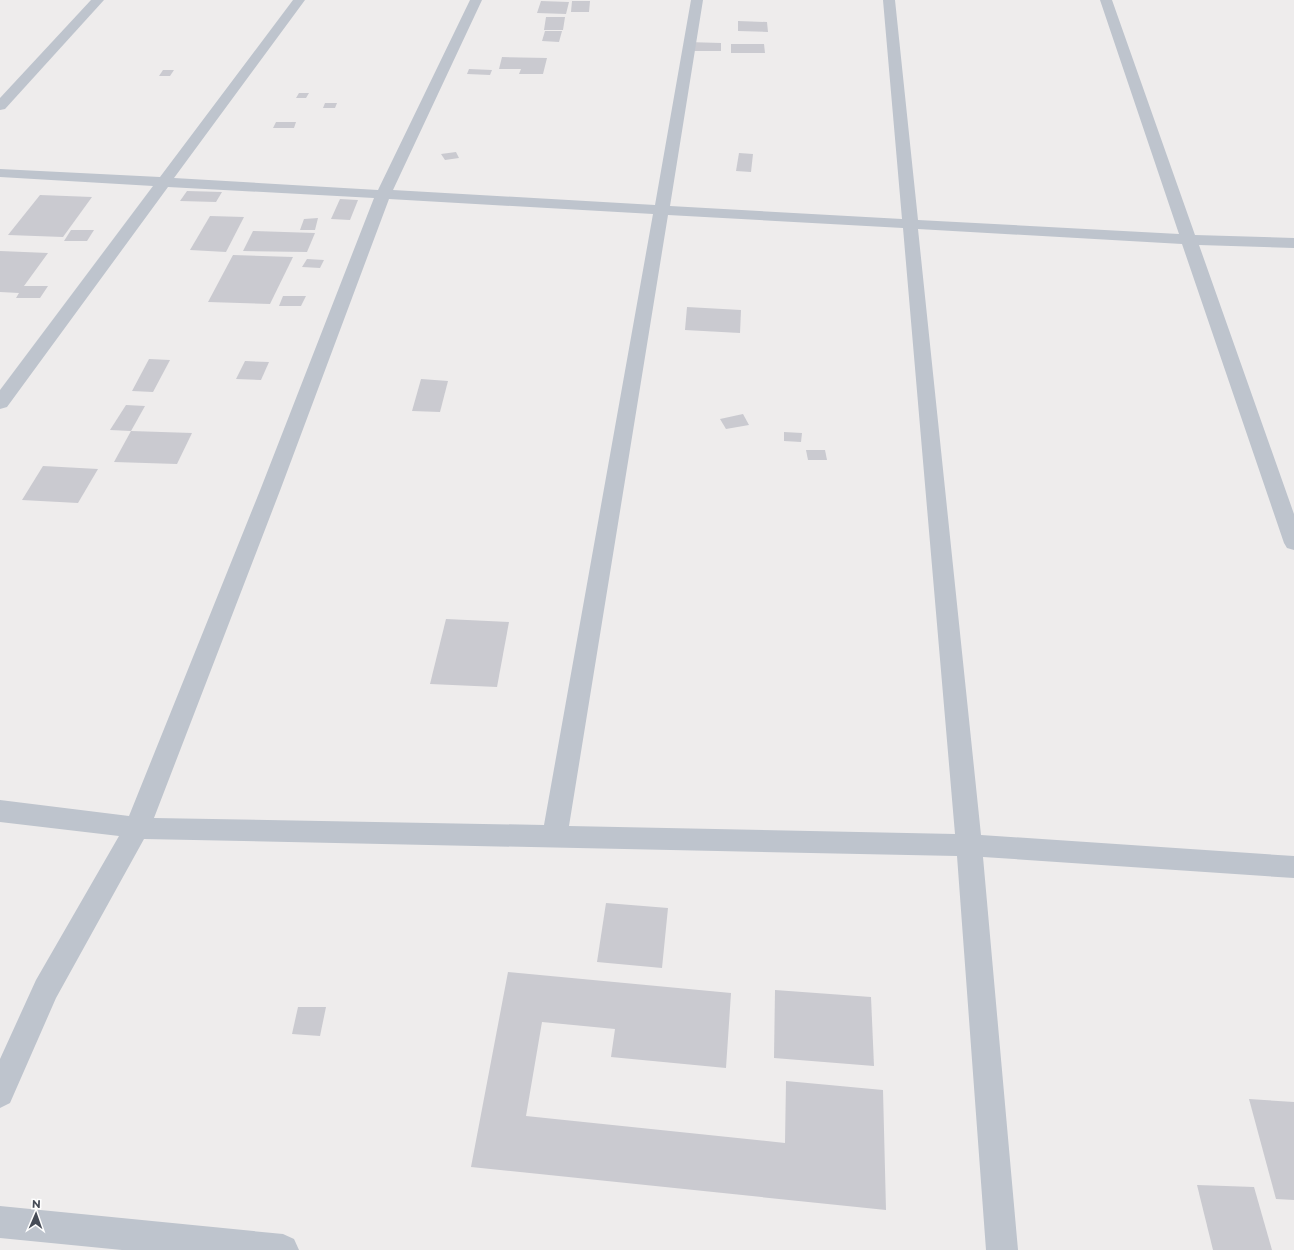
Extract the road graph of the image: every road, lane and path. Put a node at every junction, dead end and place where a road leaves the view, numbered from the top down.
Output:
1 (98, 0) edge
2 (299, 0) edge
3 (476, 0) edge
4 (697, 0) edge
5 (889, 0) edge
6 (1106, 0) edge
7 (0, 106) edge
8 (0, 173) edge
9 (165, 181) junction
10 (383, 195) junction
11 (661, 210) junction
12 (910, 224) junction
13 (1189, 239) junction
14 (1294, 243) edge
15 (0, 403) edge
16 (1294, 544) edge
17 (0, 810) edge
18 (137, 828) junction
19 (555, 836) junction
20 (969, 845) junction
21 (1294, 867) edge
22 (0, 1093) edge
23 (0, 1222) edge
24 (282, 1250) edge
25 (1002, 1250) edge

1 - 7 street
2 - 9 street
3 - 10 street
4 - 11 street
5 - 12 street
6 - 13 street
8 - 9 street
9 - 10 street
9 - 15 street
10 - 11 street
10 - 18 street
11 - 12 street
11 - 19 street
12 - 13 street
12 - 20 street
13 - 14 street
13 - 16 street
17 - 18 street
18 - 19 street
18 - 22 street
19 - 20 street
20 - 21 street
20 - 25 street
23 - 24 street

